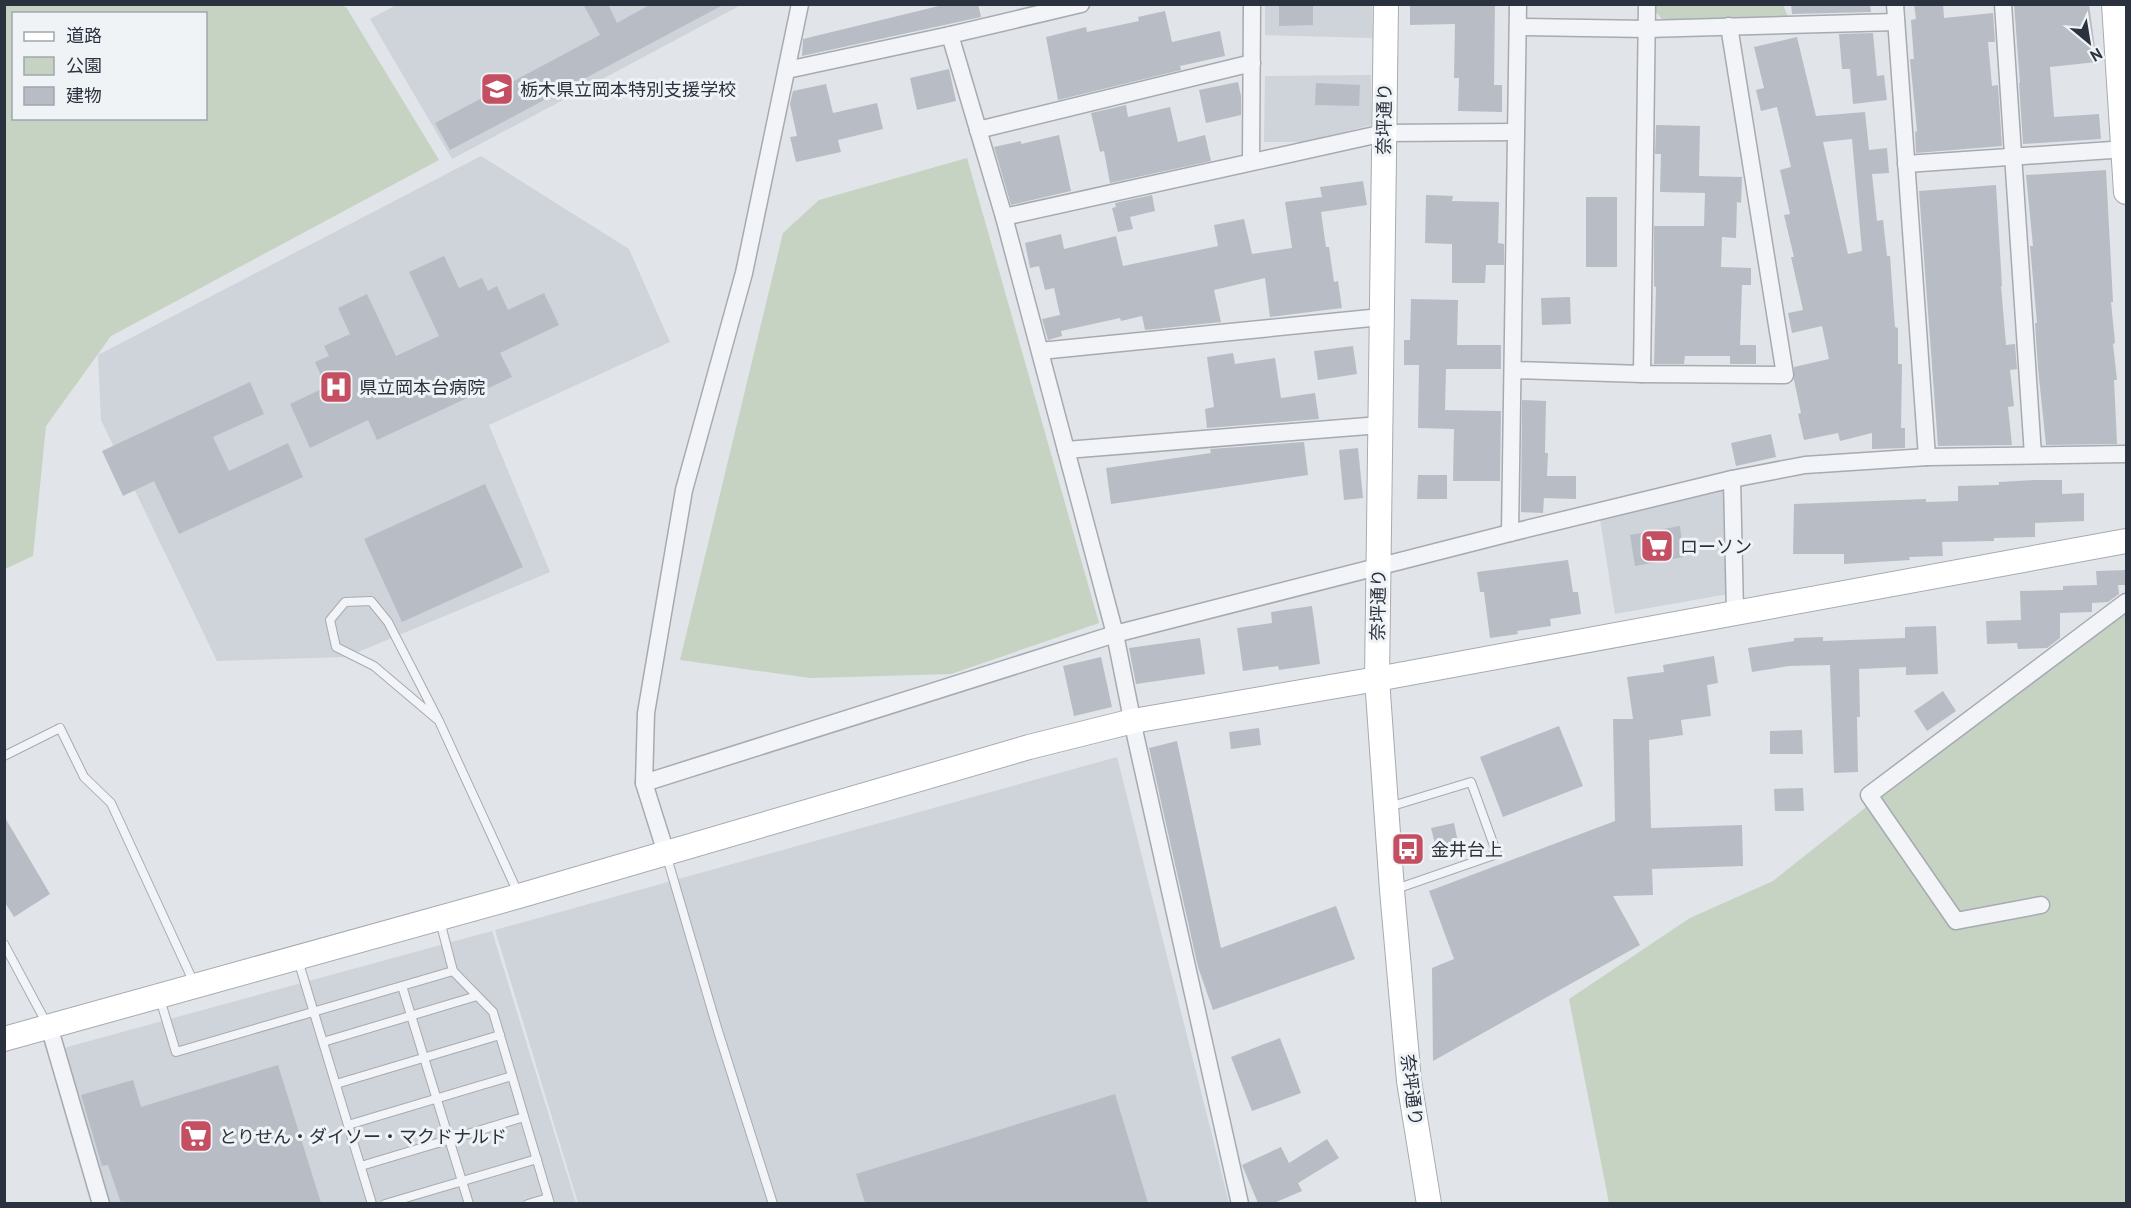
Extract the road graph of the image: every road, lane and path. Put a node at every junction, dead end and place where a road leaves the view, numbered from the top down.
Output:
1 (800, 4) edge
2 (1081, 4) edge
3 (1252, 4) edge
4 (1386, 4) edge
5 (1518, 4) edge
6 (1647, 4) edge
7 (1895, 4) edge
8 (2003, 4) edge
9 (2114, 4) edge
10 (1896, 22) junction
11 (1729, 26) junction
12 (1518, 27) junction
13 (1647, 28) junction
14 (950, 35) junction
15 (1252, 63) junction
16 (787, 70) junction
17 (978, 130) junction
18 (1515, 132) junction
19 (1384, 133) junction
20 (2125, 149) edge
21 (2013, 156) junction
22 (1251, 161) junction
23 (1906, 164) junction
24 (2127, 192) edge
25 (1004, 217) junction
26 (1381, 317) junction
27 (1040, 351) junction
28 (1513, 370) junction
29 (1642, 374) junction
30 (1380, 425) junction
31 (1066, 450) junction
32 (2127, 454) edge
33 (2033, 455) junction
34 (1927, 457) junction
35 (1732, 479) junction
36 (1510, 533) junction
37 (2127, 541) edge
38 (1379, 567) junction
39 (2127, 603) edge
40 (1735, 612) junction
41 (1115, 634) junction
42 (1377, 679) junction
43 (440, 721) junction
44 (1133, 721) junction
45 (4, 756) edge
46 (644, 783) junction
47 (1386, 808) junction
48 (666, 854) junction
49 (1392, 890) junction
50 (519, 896) junction
51 (2041, 905) dead end
52 (439, 918) junction
53 (4, 944) edge
54 (298, 958) junction
55 (453, 971) junction
56 (196, 986) junction
57 (402, 986) junction
58 (159, 996) junction
59 (477, 996) junction
60 (314, 1012) junction
61 (411, 1015) junction
62 (49, 1026) junction
63 (500, 1035) junction
64 (4, 1039) edge
65 (323, 1042) junction
66 (424, 1058) junction
67 (512, 1076) junction
68 (336, 1084) junction
69 (437, 1099) junction
70 (524, 1117) junction
71 (348, 1125) junction
72 (449, 1139) junction
73 (537, 1159) junction
74 (361, 1166) junction
75 (462, 1180) junction
76 (549, 1201) edge
77 (101, 1203) edge
78 (372, 1203) edge
79 (385, 1203) edge
80 (469, 1203) edge
81 (528, 1203) edge
82 (773, 1203) edge
83 (1240, 1203) edge
84 (1429, 1203) edge

1 - 16 street
2 - 14 street
3 - 15 street
4 - 19 main road, 奈坪通り
5 - 12 street
6 - 13 street
7 - 10 street
8 - 21 street
9 - 20 main road
10 - 11 street
10 - 23 street
11 - 13 street
11 - 29 street
12 - 13 street
12 - 18 street
13 - 29 street
14 - 16 street
14 - 17 street
15 - 17 street
15 - 22 street
16 - 46 street
17 - 25 street
18 - 19 street
18 - 28 street
19 - 22 street
19 - 26 main road, 奈坪通り
20 - 21 street
20 - 24 main road
21 - 23 street
21 - 33 street
22 - 25 street
23 - 34 street
25 - 27 street
26 - 27 street
26 - 30 main road, 奈坪通り
27 - 31 street
28 - 29 street
28 - 36 street
30 - 31 street
30 - 38 main road, 奈坪通り
31 - 41 street
32 - 33 street
33 - 34 street
34 - 35 street
35 - 36 street
35 - 40 street
36 - 38 street
37 - 40 main road
38 - 41 street
38 - 42 main road, 奈坪通り
39 - 51 street
40 - 42 main road
41 - 44 street
41 - 46 street
42 - 44 main road
42 - 47 main road, 奈坪通り
43 - 43 lane
43 - 50 lane
44 - 48 main road
44 - 83 street
45 - 56 lane
46 - 48 street
47 - 49 main road, 奈坪通り
47 - 49 lane
48 - 50 main road
48 - 82 lane
49 - 84 main road, 奈坪通り
50 - 52 main road
52 - 54 main road
52 - 55 lane
53 - 62 lane
54 - 56 main road
54 - 60 lane
55 - 57 lane
55 - 59 lane
56 - 58 main road
57 - 60 lane
57 - 61 lane
58 - 60 lane
58 - 62 main road
59 - 61 lane
59 - 63 lane
60 - 65 lane
61 - 65 lane
61 - 66 lane
62 - 64 main road
62 - 77 street
63 - 66 lane
63 - 67 lane
65 - 68 lane
66 - 68 lane
66 - 69 lane
67 - 69 lane
67 - 70 lane
68 - 71 lane
69 - 71 lane
69 - 72 lane
70 - 72 lane
70 - 73 lane
71 - 74 lane
72 - 74 lane
72 - 75 lane
73 - 75 lane
73 - 76 lane
74 - 78 lane
75 - 79 lane
75 - 80 lane
76 - 81 lane

